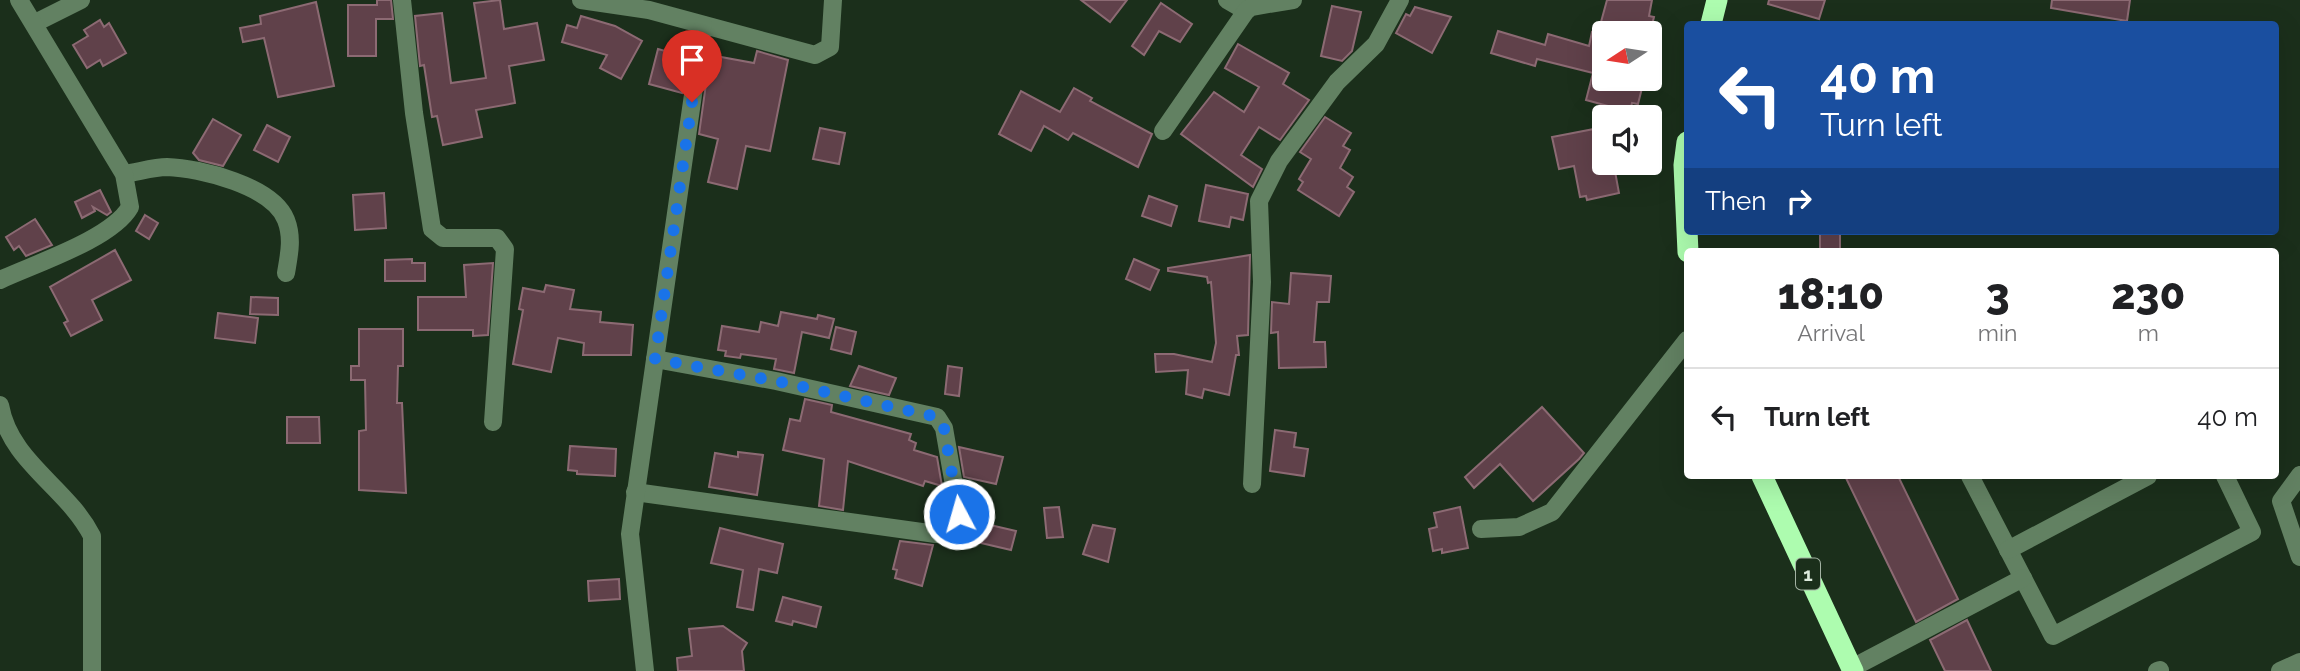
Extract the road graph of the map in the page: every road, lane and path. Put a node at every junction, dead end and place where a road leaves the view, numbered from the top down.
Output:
1 (19, 0) edge
2 (80, 0) edge
3 (402, 0) edge
4 (581, 0) edge
5 (833, 0) edge
6 (1227, 0) edge
7 (1293, 0) edge
8 (1400, 0) edge
9 (1717, 0) edge
10 (1246, 12) junction
11 (1715, 21) edge
12 (35, 23) junction
13 (703, 25) junction
14 (1163, 131) dead end
15 (124, 174) junction
16 (286, 273) dead end
17 (0, 280) edge
18 (1684, 344) edge
19 (655, 359) junction
20 (0, 405) edge
21 (493, 422) dead end
22 (2300, 475) edge
23 (1763, 479) edge
24 (1972, 479) edge
25 (2142, 479) edge
26 (2226, 479) edge
27 (1252, 484) dead end
28 (635, 492) junction
29 (1481, 529) dead end
30 (2008, 550) junction
31 (2300, 556) edge
32 (2023, 579) junction
33 (2300, 662) edge
34 (1852, 669) edge
35 (92, 671) edge
36 (645, 671) edge
37 (2280, 671) edge

1 - 12 street
2 - 12 street
3 - 21 street
4 - 13 street
5 - 13 street
6 - 10 street
7 - 10 street
8 - 27 street
9 - 11 highway
10 - 14 street
12 - 15 street
13 - 19 street
15 - 16 street
15 - 17 street
18 - 29 street
19 - 28 street
19 - 28 street
20 - 35 street
22 - 31 street
23 - 34 highway, 1
24 - 30 street
25 - 30 street
26 - 32 street
28 - 36 street
30 - 32 street
32 - 34 street
33 - 37 street

